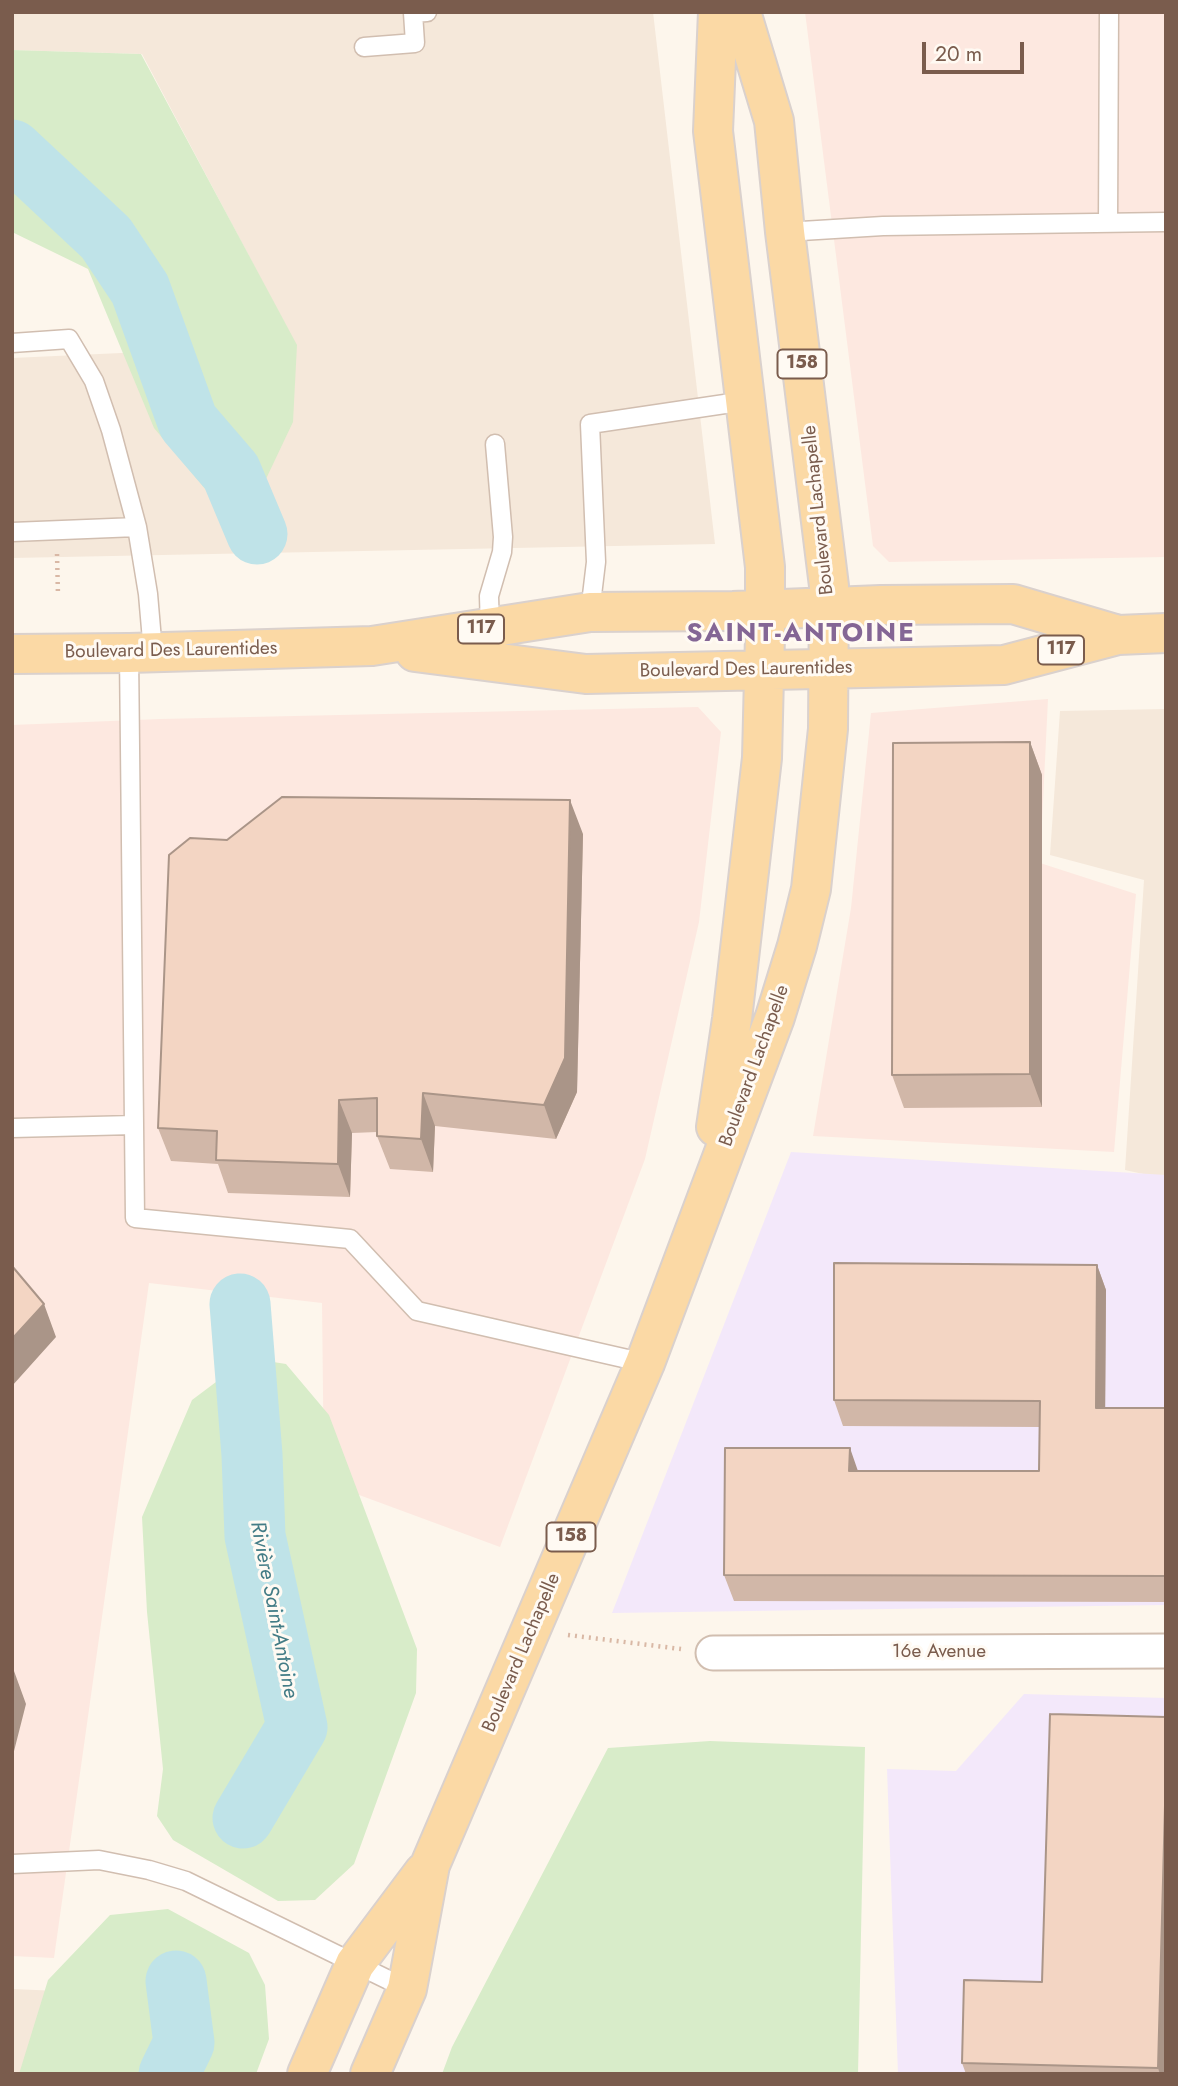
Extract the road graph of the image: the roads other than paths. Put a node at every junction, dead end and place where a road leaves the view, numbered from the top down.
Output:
1 (427, 12) edge
2 (718, 12) edge
3 (741, 12) edge
4 (1109, 12) edge
5 (364, 47) dead end
6 (1166, 222) edge
7 (1108, 223) junction
8 (786, 232) junction
9 (12, 343) edge
10 (746, 401) junction
11 (495, 444) dead end
12 (137, 527) junction
13 (12, 532) edge
14 (830, 607) junction
15 (765, 610) junction
16 (590, 612) junction
17 (1166, 633) edge
18 (1118, 635) junction
19 (491, 644) junction
20 (141, 653) junction
21 (12, 654) edge
22 (829, 668) junction
23 (765, 670) junction
24 (134, 1125) junction
25 (12, 1128) edge
26 (704, 1206) junction
27 (645, 1363) junction
28 (1166, 1651) edge
29 (713, 1653) road end
30 (12, 1864) edge
31 (430, 1865) junction
32 (355, 1964) junction
33 (407, 1989) junction
34 (307, 2074) edge
35 (370, 2074) edge

1 - 5 lane
2 - 10 main road, Boulevard Lachapelle / 158
3 - 8 main road, Boulevard Lachapelle / 158
4 - 7 lane
6 - 7 lane
7 - 8 lane
8 - 14 main road, Boulevard Lachapelle / 158
9 - 12 lane
10 - 15 main road, Boulevard Lachapelle / 158
10 - 16 lane
11 - 19 lane
12 - 13 lane
12 - 20 lane
14 - 15 main road, Boulevard Des Laurentides / 117
14 - 18 main road, Boulevard Des Laurentides / 117
14 - 22 main road, Boulevard Lachapelle / 158
15 - 16 main road, Boulevard Des Laurentides / 117
15 - 23 main road, Boulevard Lachapelle / 158
16 - 19 main road, Boulevard Des Laurentides / 117
17 - 18 main road, Boulevard Des Laurentides / 117
18 - 22 main road, Boulevard Des Laurentides / 117
19 - 20 main road, Boulevard Des Laurentides / 117
19 - 23 main road, Boulevard Des Laurentides / 117
20 - 21 main road, Boulevard Des Laurentides / 117
20 - 24 lane
22 - 23 main road, Boulevard Des Laurentides / 117
22 - 26 main road, Boulevard Lachapelle / 158
23 - 26 main road, Boulevard Lachapelle / 158
24 - 25 lane
24 - 27 lane
26 - 27 main road, Boulevard Lachapelle / 158
27 - 31 main road, Boulevard Lachapelle / 158
28 - 29 street, 16e Avenue
30 - 32 lane
31 - 32 main road, Boulevard Lachapelle / 158
31 - 33 main road, Boulevard Lachapelle / 158
32 - 33 lane
32 - 34 main road, Boulevard Lachapelle / 158
33 - 35 main road, Boulevard Lachapelle / 158

